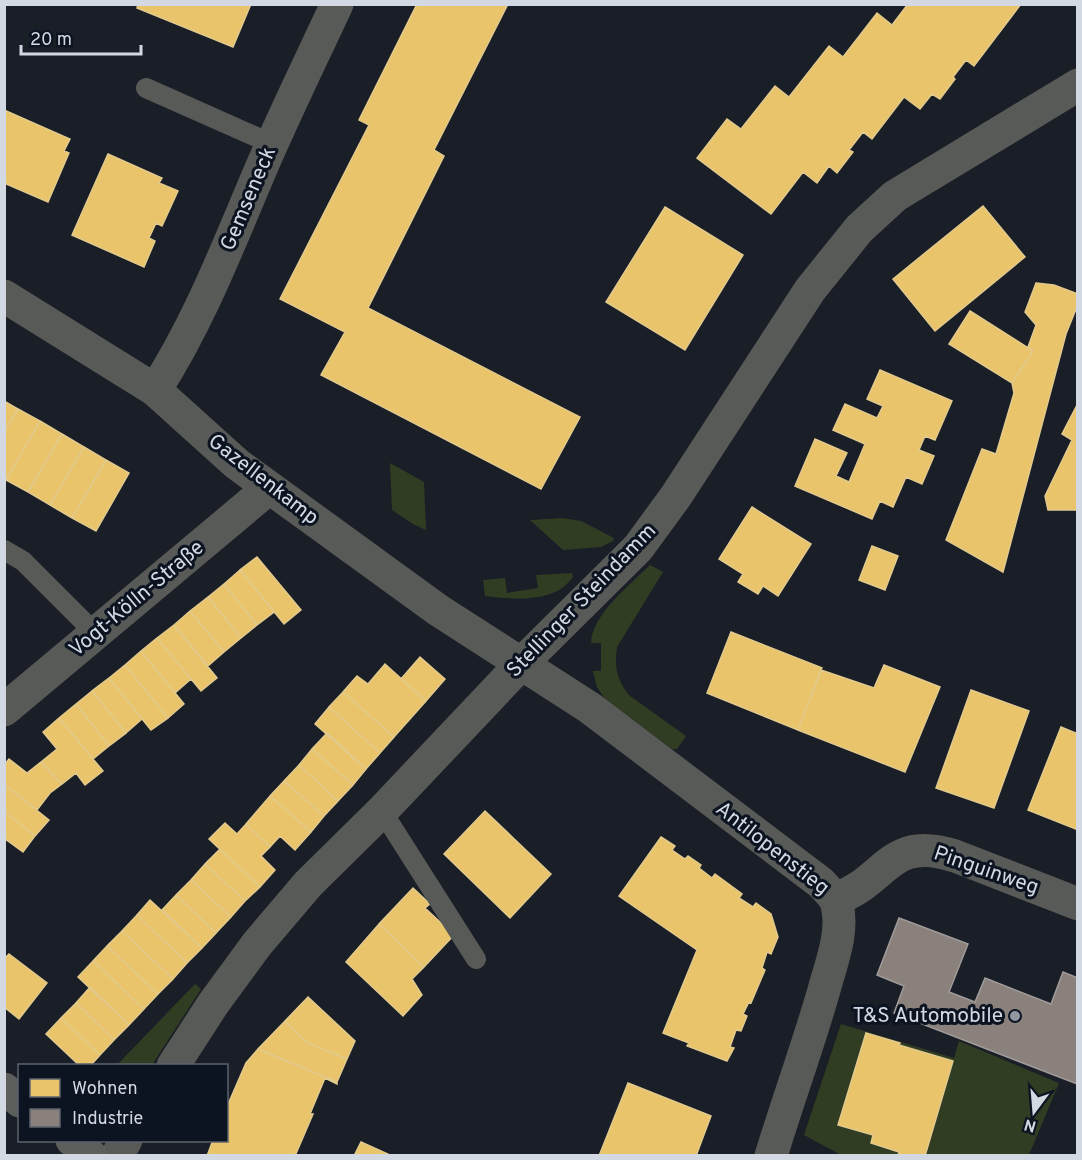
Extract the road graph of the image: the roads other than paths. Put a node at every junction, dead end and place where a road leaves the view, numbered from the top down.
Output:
1 (337, 4) edge
2 (1077, 85) edge
3 (146, 88) dead end
4 (272, 144) junction
5 (4, 296) edge
6 (155, 390) junction
7 (269, 488) junction
8 (4, 550) edge
9 (96, 634) junction
10 (522, 664) junction
11 (4, 710) edge
12 (382, 811) junction
13 (836, 899) junction
14 (1077, 904) edge
15 (477, 959) dead end
16 (174, 1064) edge
17 (4, 1089) edge
18 (18, 1100) edge
19 (75, 1142) edge
20 (125, 1142) edge
21 (91, 1155) edge
22 (117, 1155) edge
23 (771, 1155) edge

1 - 4 street, Gemseneck
2 - 10 street, Stellinger Steindamm
3 - 4 lane
4 - 6 street, Gemseneck
5 - 6 street, Gazellenkamp
6 - 7 street, Gazellenkamp
7 - 9 street, Vogt-Kölln-Straße
7 - 10 street, Gazellenkamp
8 - 9 lane
9 - 11 street, Vogt-Kölln-Straße
10 - 12 street, Stellinger Steindamm
10 - 13 street, Antilopenstieg
12 - 15 lane
12 - 16 street, Stellinger Steindamm
13 - 14 street, Pinguinweg
13 - 23 street, Antilopenstieg
17 - 18 street
19 - 21 street
20 - 22 street

